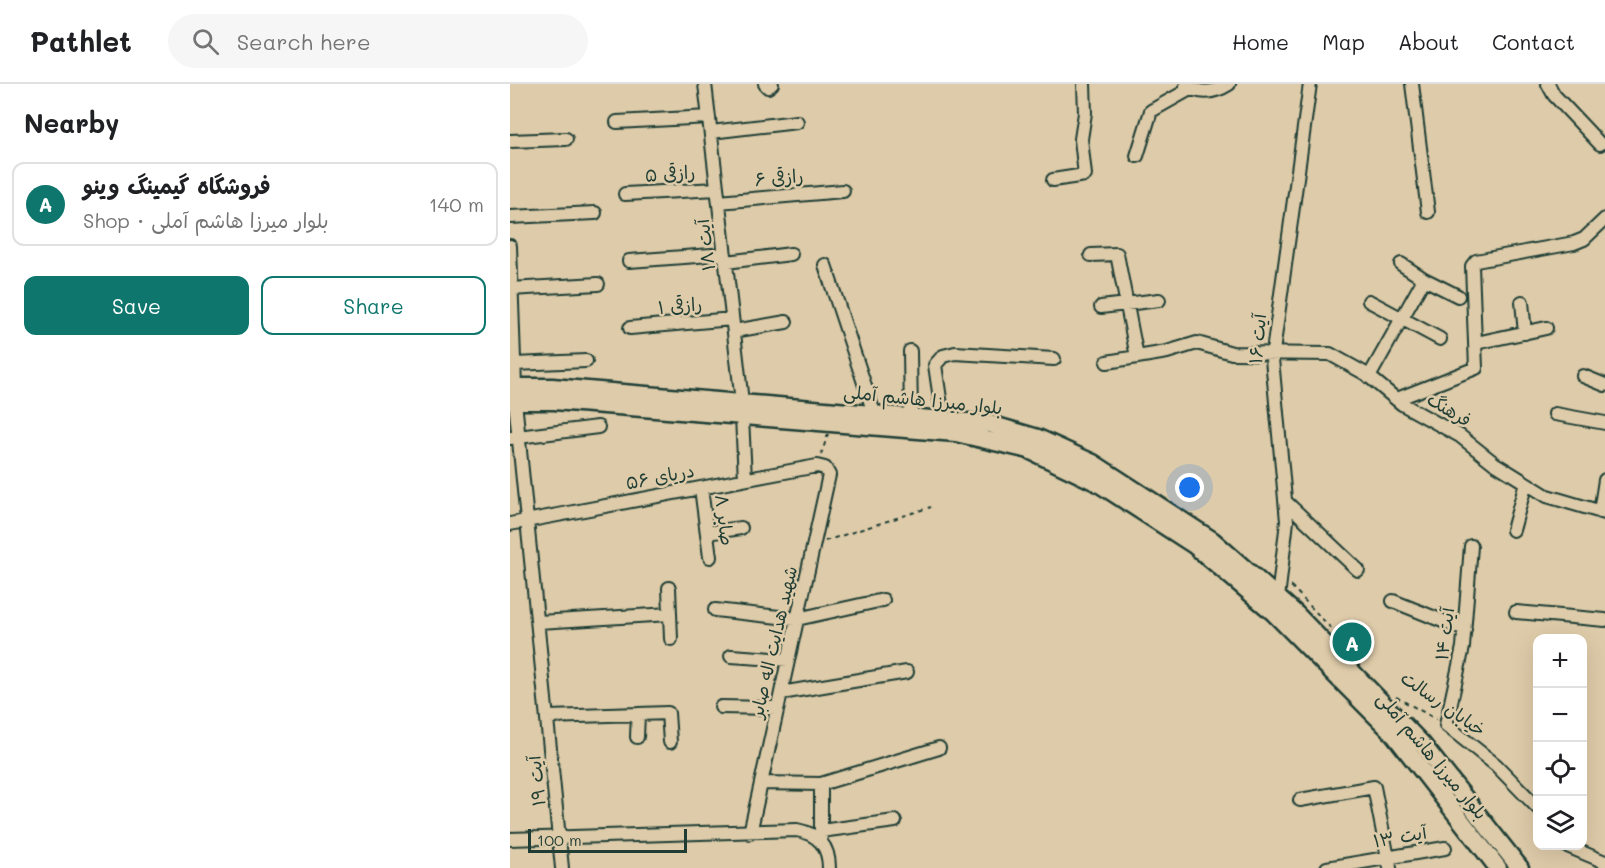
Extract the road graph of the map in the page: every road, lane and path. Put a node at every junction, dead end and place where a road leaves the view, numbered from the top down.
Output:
1 (705, 84) edge
2 (765, 84) edge
3 (772, 84) edge
4 (1084, 84) edge
5 (1229, 84) edge
6 (1310, 84) edge
7 (1412, 84) edge
8 (1548, 84) edge
9 (1187, 86) edge
10 (709, 117) junction
11 (617, 122) dead end
12 (797, 122) dead end
13 (711, 132) junction
14 (566, 139) dead end
15 (510, 141) edge
16 (1600, 144) dead end
17 (1137, 156) dead end
18 (1053, 180) dead end
19 (843, 190) dead end
20 (625, 194) dead end
21 (718, 195) junction
22 (1428, 212) dead end
23 (595, 213) dead end
24 (510, 217) edge
25 (1605, 219) edge
26 (510, 246) edge
27 (791, 254) dead end
28 (1091, 255) dead end
29 (725, 258) junction
30 (629, 261) dead end
31 (1401, 264) dead end
32 (825, 265) dead end
33 (1425, 279) junction
34 (597, 284) dead end
35 (511, 289) edge
36 (1458, 296) dead end
37 (1159, 300) dead end
38 (1369, 301) dead end
39 (1522, 302) dead end
40 (1126, 304) junction
41 (1101, 307) dead end
42 (1402, 318) junction
43 (786, 322) dead end
44 (733, 325) junction
45 (630, 328) dead end
46 (1546, 328) dead end
47 (1525, 333) junction
48 (1440, 339) dead end
49 (1476, 343) junction
50 (910, 351) dead end
51 (1272, 353) junction
52 (1137, 357) junction
53 (1054, 359) dead end
54 (586, 361) dead end
55 (1107, 362) dead end
56 (514, 364) junction
57 (1369, 376) junction
58 (1583, 376) dead end
59 (1605, 385) edge
60 (512, 394) edge
61 (1397, 399) junction
62 (742, 409) junction
63 (874, 413) junction
64 (1555, 414) dead end
65 (912, 416) junction
66 (853, 418) junction
67 (829, 419) junction
68 (943, 419) junction
69 (1605, 423) edge
70 (597, 427) dead end
71 (515, 438) edge
72 (817, 466) junction
73 (745, 479) junction
74 (1605, 480) edge
75 (1526, 483) junction
76 (701, 488) junction
77 (1285, 501) junction
78 (931, 507) dead end
79 (1603, 513) edge
80 (528, 521) junction
81 (510, 524) edge
82 (741, 528) dead end
83 (1513, 530) dead end
84 (707, 533) junction
85 (814, 545) junction
86 (1471, 546) dead end
87 (710, 557) dead end
88 (1358, 570) dead end
89 (1281, 576) junction
90 (669, 588) dead end
91 (1278, 598) junction
92 (883, 600) dead end
93 (1393, 601) dead end
94 (715, 610) dead end
95 (1516, 612) dead end
96 (670, 614) junction
97 (797, 619) junction
98 (1605, 620) edge
99 (539, 622) junction
100 (1465, 630) junction
101 (671, 639) dead end
102 (731, 656) dead end
103 (788, 660) junction
104 (1363, 662) dead end
105 (1338, 667) junction
106 (907, 672) dead end
107 (781, 693) junction
108 (1396, 697) dead end
109 (721, 707) dead end
110 (777, 708) junction
111 (638, 714) junction
112 (549, 717) junction
113 (1446, 725) junction
114 (637, 737) dead end
115 (670, 742) dead end
116 (939, 748) dead end
117 (761, 783) junction
118 (821, 784) junction
119 (1300, 800) dead end
120 (1533, 803) edge
121 (895, 820) dead end
122 (750, 833) junction
123 (561, 835) junction
124 (821, 836) junction
125 (510, 839) edge
126 (1445, 848) dead end
127 (1576, 850) edge
128 (1605, 862) edge
129 (1389, 863) edge
130 (562, 868) edge
131 (829, 868) edge
132 (1327, 868) edge
133 (1498, 868) edge
134 (1520, 868) edge

1 - 10 street, آیت ۱۸
2 - 3 street
4 - 18 street
5 - 9 street
6 - 51 street, آیت ۱۶
7 - 22 street
8 - 16 street
9 - 17 street
10 - 11 street
10 - 13 street, آیت ۱۸
12 - 13 street
13 - 21 street, آیت ۱۸
14 - 15 street
19 - 21 street, رازقی ۶
20 - 21 street, رازقی ۵
21 - 29 street, آیت ۱۸
23 - 24 street
25 - 49 street
26 - 35 street, آیت ۱۹
27 - 29 street
28 - 40 street
29 - 30 street
29 - 44 street, آیت ۱۸
31 - 33 street
32 - 63 street
33 - 36 street
33 - 42 street
34 - 35 street
35 - 56 street, آیت ۱۹
37 - 40 street
38 - 42 street
39 - 47 street
40 - 41 street
40 - 52 street
42 - 48 street
42 - 57 street
43 - 44 street, رازقی ۱
44 - 45 street, رازقی ۱
44 - 62 street, آیت ۱۸
46 - 47 street
47 - 49 street
49 - 61 street
50 - 65 street
51 - 52 street, فرهنگ
51 - 57 street, فرهنگ
51 - 77 street, آیت ۱۶
52 - 55 street, فرهنگ
53 - 68 street
54 - 56 street
56 - 60 street, آیت ۱۹
57 - 61 street, فرهنگ
58 - 59 street
60 - 62 main road, بلوار میرزا هاشم آملی
60 - 71 street, آیت ۱۹
61 - 75 street, فرهنگ
62 - 67 main road, بلوار میرزا هاشم آملی
62 - 73 street, آیت ۱۸
63 - 65 main road, بلوار میرزا هاشم آملی
63 - 66 main road, بلوار میرزا هاشم آملی
64 - 69 street
65 - 68 main road, بلوار میرزا هاشم آملی
66 - 67 main road, بلوار میرزا هاشم آملی
66 - 105 main road, بلوار میرزا هاشم آملی
67 - 72 path
68 - 91 main road, بلوار میرزا هاشم آملی
70 - 71 street
71 - 80 street, آیت ۱۹
72 - 73 street, دریای ۵۶
72 - 85 street, شهید هدایت اله صابر
73 - 76 street, دریای ۵۶
74 - 79 street
75 - 79 street, فرهنگ
75 - 83 street
76 - 80 street, دریای ۵۶
76 - 84 street, صابر ۸
77 - 88 street
77 - 89 street, آیت ۱۶
78 - 85 path
80 - 81 street, دریای ۵۶
80 - 99 street, آیت ۱۹
82 - 84 street
84 - 87 street, صابر ۸
85 - 97 street, شهید هدایت اله صابر
86 - 100 street, آيت ۱۴
89 - 91 street, آیت ۱۶
89 - 104 path
90 - 96 street
91 - 105 main road, بلوار میرزا هاشم آملی
92 - 97 street
93 - 100 street
94 - 97 street
95 - 98 street
96 - 99 street
96 - 101 street
97 - 103 street, شهید هدایت اله صابر
99 - 112 street, آیت ۱۹
100 - 113 street, آيت ۱۴
102 - 103 street
103 - 107 street, شهید هدایت اله صابر
105 - 133 main road, بلوار میرزا هاشم آملی
105 - 134 main road, بلوار میرزا هاشم آملی
106 - 107 street
107 - 110 street, شهید هدایت اله صابر
108 - 113 path, خیابان رسالت
109 - 110 street
110 - 117 street, شهید هدایت اله صابر
111 - 112 street
111 - 114 street
111 - 115 street
112 - 123 street, آیت ۱۹
113 - 120 street, خیابان رسالت
116 - 118 street
117 - 118 street
117 - 122 street, شهید هدایت اله صابر
118 - 124 street
119 - 129 street
121 - 124 street
122 - 123 street
122 - 124 street
123 - 125 street
123 - 130 street, آیت ۱۹
124 - 131 street
126 - 129 street, آیت ۱۳
127 - 128 street
129 - 132 street, آیت ۱۳

